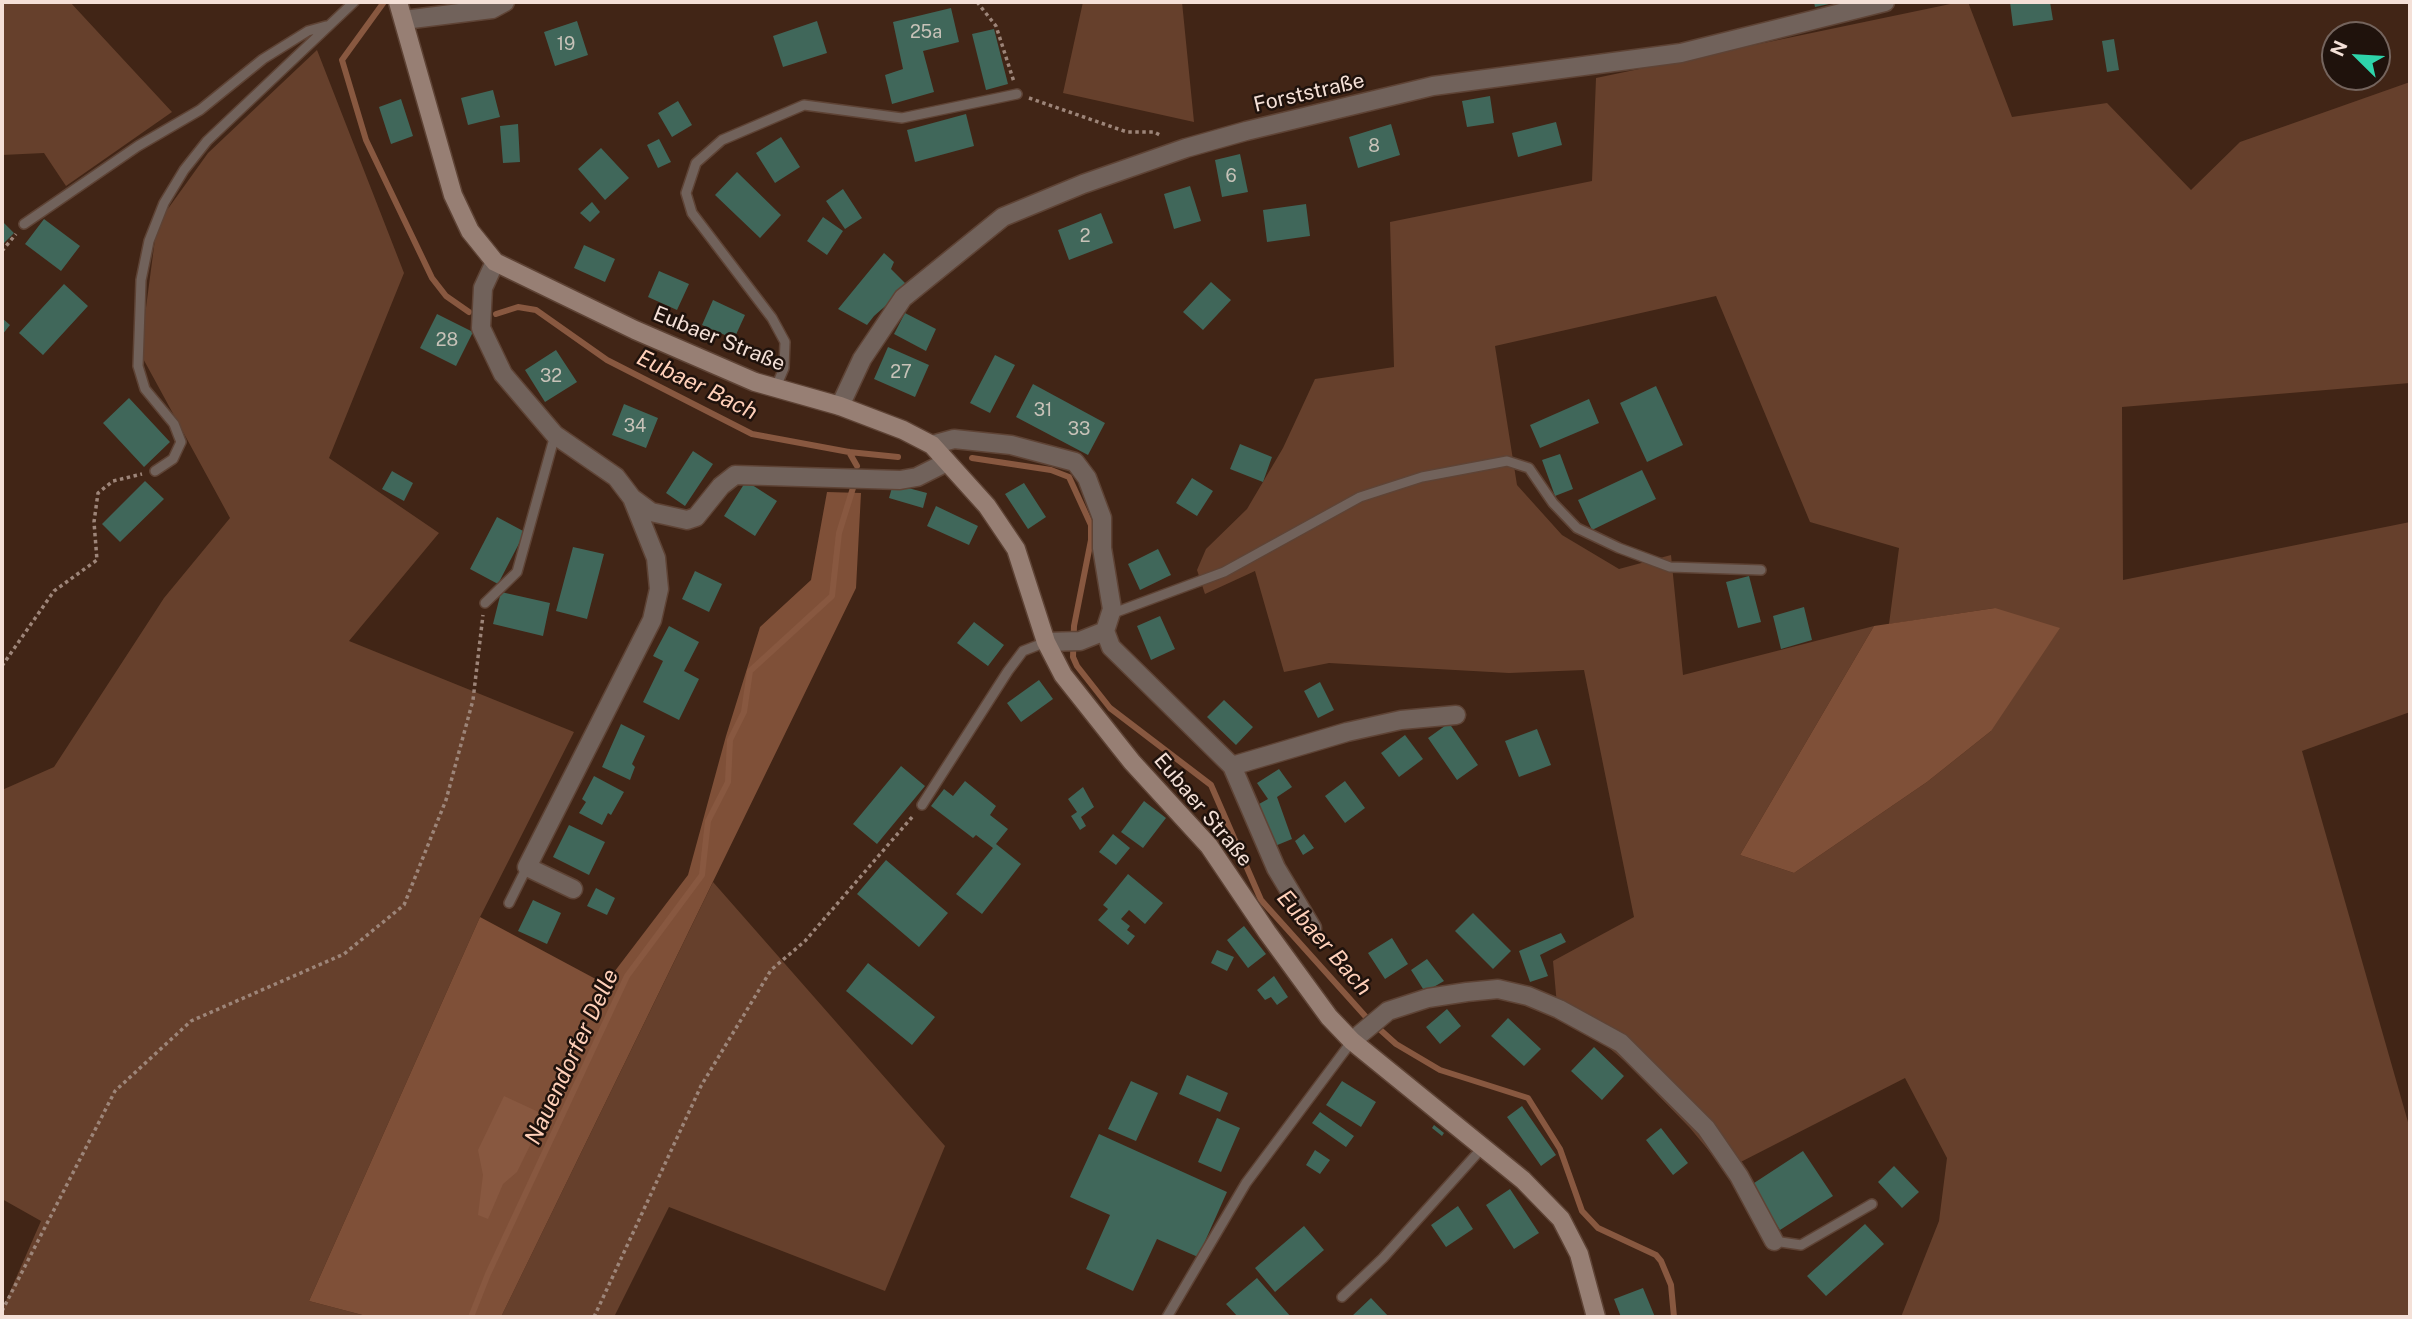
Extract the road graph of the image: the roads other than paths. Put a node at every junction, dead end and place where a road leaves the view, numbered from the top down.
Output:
1 (355, 2) edge
2 (398, 2) edge
3 (506, 2) edge
4 (1885, 2) edge
5 (404, 20) junction
6 (329, 25) junction
7 (1017, 94) road end
8 (24, 224) road end
9 (495, 262) junction
10 (776, 387) junction
11 (840, 406) junction
12 (555, 435) junction
13 (932, 445) junction
14 (947, 462) junction
15 (155, 471) road end
16 (632, 498) junction
17 (1761, 569) dead end
18 (485, 603) road end
19 (1108, 623) junction
20 (1063, 641) junction
21 (1456, 715) dead end
22 (1232, 766) junction
23 (922, 805) road end
24 (527, 867) junction
25 (573, 889) dead end
26 (509, 903) dead end
27 (1312, 928) dead end
28 (1352, 1041) junction
29 (1483, 1147) junction
30 (1872, 1204) dead end
31 (1774, 1241) joint
32 (1342, 1297) dead end
33 (1167, 1317) edge
34 (1596, 1317) edge

1 - 6 lane
2 - 5 street, Eubaer Straße
3 - 5 street
4 - 11 street, Forststraße
5 - 9 street, Eubaer Straße
6 - 8 lane
6 - 15 lane
7 - 10 lane
9 - 10 street, Eubaer Straße
9 - 12 street
10 - 11 street, Eubaer Straße
11 - 13 street, Eubaer Straße
12 - 16 street
12 - 18 lane
13 - 14 street, Eubaer Straße
13 - 19 street, Eubaer Straße
14 - 16 street
14 - 20 street, Eubaer Straße
16 - 24 street
17 - 19 lane
19 - 20 street
19 - 22 street, Eubaer Straße
20 - 23 lane
20 - 28 street, Eubaer Straße
21 - 22 street
22 - 27 street, Eubaer Straße
24 - 25 street
24 - 26 lane
28 - 29 street, Eubaer Straße
28 - 31 street
28 - 33 lane
29 - 32 lane
29 - 34 street, Eubaer Straße
30 - 31 lane

